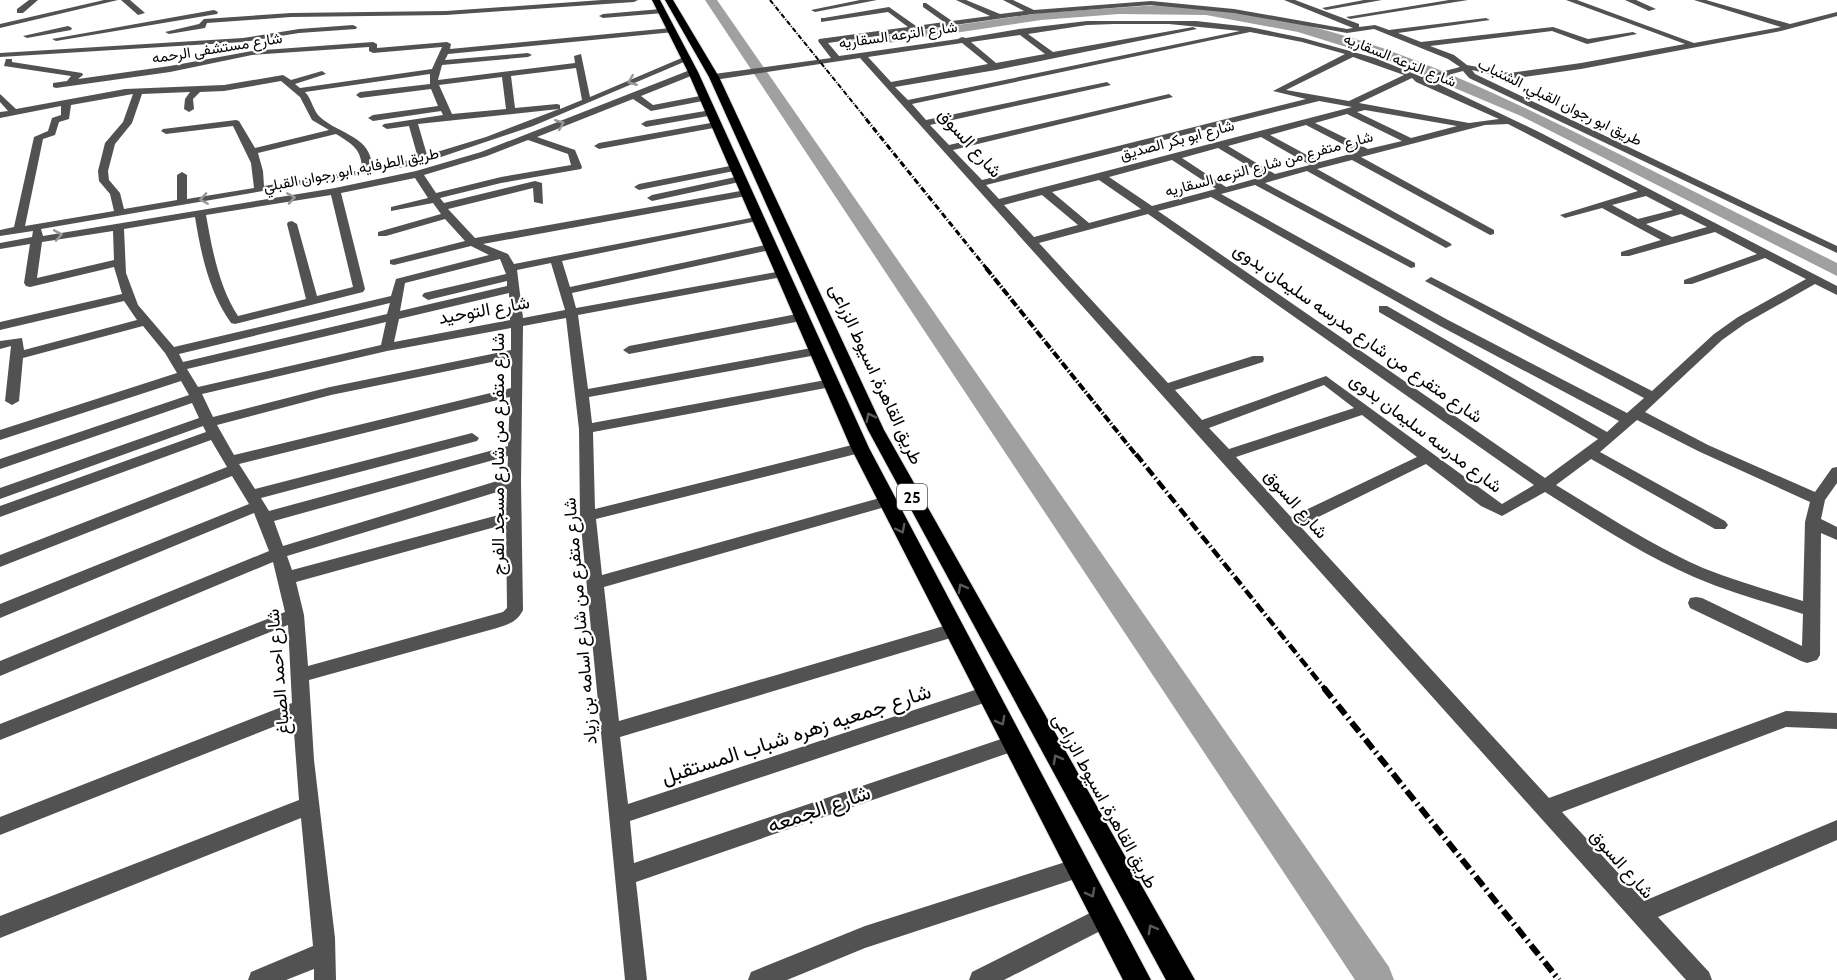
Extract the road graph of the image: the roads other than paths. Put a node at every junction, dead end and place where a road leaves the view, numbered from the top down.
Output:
1 (34, 0) edge
2 (87, 0) edge
3 (114, 0) edge
4 (487, 0) edge
5 (634, 0) edge
6 (833, 0) edge
7 (872, 0) edge
8 (960, 0) edge
9 (1007, 0) edge
10 (1063, 0) edge
11 (1174, 0) edge
12 (1288, 0) edge
13 (1317, 0) edge
14 (1378, 0) edge
15 (1464, 0) edge
16 (1570, 0) edge
17 (1629, 0) edge
18 (1698, 0) edge
19 (130, 1) edge
20 (216, 1) edge
21 (1305, 1) edge
22 (77, 3) dead end
23 (926, 5) dead end
24 (1187, 5) junction
25 (813, 6) junction
26 (1080, 7) junction
27 (1326, 8) junction
28 (1652, 9) dead end
29 (489, 10) junction
30 (20, 11) dead end
31 (665, 12) edge
32 (1033, 12) junction
33 (312, 14) junction
34 (394, 14) junction
35 (1837, 14) edge
36 (218, 15) junction
37 (128, 16) dead end
38 (254, 16) junction
39 (603, 16) dead end
40 (997, 16) junction
41 (1350, 17) junction
42 (824, 20) junction
43 (1486, 20) dead end
44 (1134, 21) junction
45 (950, 23) junction
46 (91, 24) dead end
47 (1213, 25) junction
48 (0, 26) edge
49 (389, 26) dead end
50 (353, 27) dead end
51 (914, 27) junction
52 (1375, 27) junction
53 (1790, 27) junction
54 (306, 30) junction
55 (1255, 30) junction
56 (1365, 30) junction
57 (249, 31) dead end
58 (1019, 31) junction
59 (169, 32) dead end
60 (1387, 32) junction
61 (1633, 34) dead end
62 (27, 36) dead end
63 (268, 37) junction
64 (1153, 37) junction
65 (486, 38) dead end
66 (840, 38) junction
67 (56, 39) dead end
68 (962, 39) junction
69 (1420, 45) junction
70 (1694, 45) junction
71 (447, 48) junction
72 (267, 52) junction
73 (861, 54) junction
74 (1352, 54) junction
75 (0, 55) edge
76 (528, 55) dead end
77 (1053, 56) junction
78 (836, 58) junction
79 (9, 61) dead end
80 (208, 61) junction
81 (690, 66) junction
82 (437, 67) junction
83 (996, 67) junction
84 (1465, 68) junction
85 (322, 74) dead end
86 (506, 74) junction
87 (714, 77) junction
88 (1418, 78) junction
89 (286, 80) junction
90 (434, 84) junction
91 (56, 85) junction
92 (1107, 85) dead end
93 (890, 86) junction
94 (176, 90) junction
95 (197, 90) junction
96 (139, 91) junction
97 (297, 91) junction
98 (360, 95) dead end
99 (634, 95) junction
100 (0, 97) edge
101 (1169, 97) dead end
102 (1317, 99) junction
103 (586, 100) junction
104 (906, 103) junction
105 (66, 104) junction
106 (54, 106) junction
107 (572, 106) junction
108 (444, 108) junction
109 (1348, 108) junction
110 (189, 109) dead end
111 (511, 111) junction
112 (710, 112) junction
113 (15, 113) junction
114 (0, 115) edge
115 (373, 118) dead end
116 (449, 118) junction
117 (1307, 122) junction
118 (413, 123) junction
119 (925, 123) junction
120 (1514, 123) junction
121 (646, 124) dead end
122 (387, 126) dead end
123 (1468, 126) junction
124 (166, 131) dead end
125 (338, 131) junction
126 (1262, 134) junction
127 (528, 137) junction
128 (1412, 142) junction
129 (1220, 145) junction
130 (599, 146) dead end
131 (471, 147) junction
132 (948, 148) junction
133 (254, 151) junction
134 (1368, 153) junction
135 (484, 154) junction
136 (1174, 157) junction
137 (1354, 157) junction
138 (424, 161) junction
139 (1315, 168) junction
140 (368, 172) junction
141 (418, 174) junction
142 (182, 175) dead end
143 (1101, 176) junction
144 (1275, 178) junction
145 (740, 180) junction
146 (1258, 183) junction
147 (981, 184) junction
148 (639, 187) dead end
149 (259, 190) junction
150 (335, 191) junction
151 (1044, 191) junction
152 (1226, 191) junction
153 (1648, 192) junction
154 (1213, 194) junction
155 (652, 198) dead end
156 (539, 202) dead end
157 (182, 203) junction
158 (998, 203) junction
159 (440, 204) junction
160 (1604, 205) junction
161 (395, 209) dead end
162 (1684, 210) junction
163 (1150, 211) junction
164 (200, 212) junction
165 (1565, 215) dead end
166 (757, 218) junction
167 (119, 219) junction
168 (1636, 223) junction
169 (292, 224) dead end
170 (39, 226) junction
171 (1087, 227) junction
172 (1717, 228) junction
173 (19, 229) junction
174 (1490, 232) dead end
175 (0, 233) edge
176 (382, 234) dead end
177 (37, 239) junction
178 (1032, 241) junction
179 (1670, 241) junction
180 (473, 242) junction
181 (1446, 245) dead end
182 (0, 246) edge
183 (770, 247) junction
184 (1837, 250) edge
185 (422, 254) junction
186 (1625, 254) dead end
187 (1766, 254) junction
188 (501, 255) junction
189 (556, 259) junction
190 (799, 261) junction
191 (119, 262) junction
192 (394, 262) dead end
193 (1411, 266) dead end
194 (780, 269) junction
195 (429, 273) junction
196 (512, 278) junction
197 (1815, 279) junction
198 (1431, 280) dead end
199 (1688, 282) dead end
200 (566, 291) junction
201 (1837, 291) edge
202 (128, 296) junction
203 (428, 296) dead end
204 (397, 298) junction
205 (313, 302) junction
206 (1383, 309) dead end
207 (572, 314) junction
208 (393, 316) junction
209 (802, 317) junction
210 (145, 322) junction
211 (516, 322) junction
212 (0, 326) edge
213 (0, 345) edge
214 (387, 347) junction
215 (629, 350) dead end
216 (817, 351) junction
217 (516, 353) junction
218 (0, 356) edge
219 (16, 356) junction
220 (1258, 359) dead end
221 (0, 365) edge
222 (178, 365) junction
223 (831, 383) junction
224 (1166, 389) junction
225 (516, 391) junction
226 (195, 394) junction
227 (582, 394) junction
228 (1654, 399) junction
229 (12, 401) dead end
230 (1365, 409) junction
231 (1633, 417) junction
232 (210, 426) junction
233 (1200, 426) junction
234 (586, 429) junction
235 (0, 435) edge
236 (472, 438) dead end
237 (1608, 439) junction
238 (860, 448) junction
239 (515, 450) junction
240 (1590, 453) junction
241 (1226, 455) junction
242 (1428, 457) junction
243 (0, 464) edge
244 (232, 465) junction
245 (1837, 472) edge
246 (514, 481) junction
247 (1545, 485) junction
248 (0, 494) edge
249 (1818, 499) junction
250 (887, 501) junction
251 (259, 506) junction
252 (0, 512) edge
253 (514, 516) junction
254 (588, 516) junction
255 (1813, 522) junction
256 (1289, 525) junction
257 (1720, 525) dead end
258 (1837, 534) edge
259 (279, 554) junction
260 (0, 561) edge
261 (287, 578) junction
262 (595, 583) junction
263 (1696, 603) dead end
264 (0, 610) edge
265 (1812, 610) junction
266 (296, 615) junction
267 (954, 630) junction
268 (0, 669) edge
269 (302, 675) junction
270 (987, 694) junction
271 (303, 707) junction
272 (1837, 721) edge
273 (0, 732) edge
274 (610, 732) junction
275 (1013, 743) junction
276 (308, 806) junction
277 (1545, 809) junction
278 (618, 816) junction
279 (0, 826) edge
280 (1837, 830) edge
281 (1078, 868) junction
282 (625, 876) junction
283 (1640, 914) junction
284 (1104, 917) junction
285 (0, 927) edge
286 (324, 953) junction
287 (792, 974) edge
288 (259, 980) edge
289 (325, 980) edge
290 (636, 980) edge
291 (759, 980) edge
292 (980, 980) edge
293 (1137, 980) edge
294 (1181, 980) edge
295 (1701, 980) edge

1 - 30 street
2 - 22 street
3 - 48 street
4 - 29 street
5 - 29 street
6 - 25 street
7 - 25 street
8 - 40 street
9 - 32 street
10 - 26 street
11 - 24 street
12 - 56 street
13 - 21 street
14 - 27 street
15 - 41 street
16 - 70 street
17 - 28 street
18 - 53 street
19 - 37 street
20 - 36 street
21 - 27 street, طريق ابو رجوان القبلي, الشنباب
23 - 45 street
24 - 26 street
24 - 56 street
25 - 42 street
26 - 32 street
27 - 41 street, طريق ابو رجوان القبلي, الشنباب
29 - 34 street
31 - 39 street
31 - 65 street
31 - 71 street, شارع مستشفى الرحمه
31 - 81 highway, 25
31 - 87 highway, طريق القاهرة, اسيوط الزراعى / 25
32 - 40 street
33 - 34 street
33 - 38 street
33 - 54 street
34 - 49 street
35 - 53 street
36 - 38 street
36 - 59 street
36 - 67 street
38 - 57 street
40 - 45 street
41 - 52 street, طريق ابو رجوان القبلي, الشنباب
42 - 51 street
42 - 66 street
43 - 60 street
44 - 47 street, شارع الترعه السقاريه
44 - 58 street, شارع الترعه السقاريه
44 - 64 street
45 - 51 street
46 - 62 street
47 - 55 street, شارع الترعه السقاريه
47 - 64 street
50 - 54 street
51 - 66 street
52 - 56 street
52 - 60 street, طريق ابو رجوان القبلي, الشنباب
53 - 70 street
54 - 63 street
55 - 74 street, شارع الترعه السقاريه
55 - 104 street
58 - 68 street, شارع الترعه السقاريه
58 - 77 street
60 - 69 street, طريق ابو رجوان القبلي, الشنباب
61 - 69 street
63 - 72 street
63 - 75 street
64 - 77 street
66 - 78 street
68 - 73 street, شارع الترعه السقاريه
68 - 83 street
69 - 84 street, طريق ابو رجوان القبلي, الشنباب
70 - 84 street
71 - 72 street, شارع مستشفى الرحمه
71 - 82 street
72 - 80 street, شارع مستشفى الرحمه
73 - 78 street, شارع الترعه السقاريه
73 - 93 street, شارع السوق
74 - 88 street, شارع الترعه السقاريه
74 - 102 street
76 - 82 street
77 - 83 street
78 - 87 street, شارع الترعه السقاريه
79 - 91 street
80 - 91 street, شارع مستشفى الرحمه
80 - 94 street
81 - 99 street, طريق الطرفايه, ابو رجوان القبلي
81 -> 103 street, طريق الطرفايه, ابو رجوان القبلي
81 - 112 highway, 25
82 - 90 street
82 - 97 street
83 - 93 street
84 - 88 street
84 - 184 street, طريق ابو رجوان القبلي, الشنباب
85 - 89 street
86 - 90 street
86 - 103 street
86 - 111 street
87 - 190 highway, طريق القاهرة, اسيوط الزراعى / 25
88 - 109 street
88 - 120 street, شارع الترعه السقاريه
89 - 95 street
89 - 97 street
90 - 98 street
90 - 108 street
91 - 106 street
92 - 119 street
93 - 104 street, شارع السوق
94 - 95 street
94 - 96 street
95 - 110 street
96 - 105 street
96 - 167 street
97 - 125 street
99 - 112 street
127 -> 99 street, طريق الطرفايه, ابو رجوان القبلي
100 - 113 street
101 - 132 street
102 - 109 street
102 - 147 street
103 - 107 street, طريق الطرفايه, ابو رجوان القبلي
104 - 119 street, شارع السوق
105 - 106 street
105 - 173 street
106 - 113 street
107 - 111 street
107 - 131 street, طريق الطرفايه, ابو رجوان القبلي
108 - 115 street
108 - 116 street
109 - 117 street, شارع ابو بكر الصديق
109 - 123 street, شارع ابو بكر الصديق
109 - 128 street
111 - 116 street
112 - 121 street
112 - 130 street
112 - 145 highway, 25
113 - 114 street
116 - 118 street
117 - 126 street, شارع ابو بكر الصديق
117 - 134 street
118 - 122 street
118 - 138 street
119 - 132 street, شارع السوق
120 - 123 street, شارع متفرع من شارع الترعه السقاريه
120 - 153 street, شارع الترعه السقاريه
123 - 128 street, شارع متفرع من شارع الترعه السقاريه
124 - 133 street
125 - 133 street
125 - 140 street
126 - 129 street, شارع ابو بكر الصديق
126 - 139 street
127 - 135 street, طريق الطرفايه, ابو رجوان القبلي
127 - 159 street
128 - 134 street, شارع متفرع من شارع الترعه السقاريه
129 - 136 street, شارع ابو بكر الصديق
129 - 144 street
131 - 135 street
131 - 138 street, طريق الطرفايه, ابو رجوان القبلي
132 - 147 street, شارع السوق
133 - 149 street
134 - 137 street, شارع متفرع من شارع الترعه السقاريه
135 - 141 street, طريق الطرفايه, ابو رجوان القبلي
136 - 143 street, شارع ابو بكر الصديق
136 - 152 street
137 - 139 street, شارع متفرع من شارع الترعه السقاريه
137 - 174 street
138 - 140 street, طريق الطرفايه, ابو رجوان القبلي
139 - 144 street, شارع متفرع من شارع الترعه السقاريه
139 - 181 street
140 - 149 street, طريق الطرفايه, ابو رجوان القبلي
141 - 150 street, طريق الطرفايه, ابو رجوان القبلي
141 - 159 street
142 - 157 street
143 - 151 street, شارع ابو بكر الصديق
143 - 163 street, شارع متفرع من شارع مدرسه سليمان بدوى
144 - 146 street, شارع متفرع من شارع الترعه السقاريه
145 - 148 street
145 - 155 street
145 - 166 highway, 25
145 - 180 street
146 - 152 street, شارع متفرع من شارع الترعه السقاريه
146 - 193 street
147 - 158 street, شارع السوق
149 -> 157 street, طريق الطرفايه, ابو رجوان القبلي
164 -> 150 street, طريق الطرفايه, ابو رجوان القبلي
150 - 205 street
151 - 158 street, شارع ابو بكر الصديق
151 - 171 street
152 - 154 street, شارع متفرع من شارع الترعه السقاريه
153 - 160 street
153 - 162 street, شارع الترعه السقاريه
154 - 163 street, شارع متفرع من شارع الترعه السقاريه
154 - 231 street
156 - 159 street
157 - 167 street, طريق الطرفايه, ابو رجوان القبلي
158 - 178 street, شارع السوق
159 - 161 street
159 - 176 street
159 - 180 street
160 - 165 street
160 - 168 street
162 - 168 street
162 - 172 street, شارع الترعه السقاريه
163 - 171 street, شارع متفرع من شارع الترعه السقاريه
163 - 247 street, شارع متفرع من شارع مدرسه سليمان بدوى
164 - 167 street, طريق الطرفايه, ابو رجوان القبلي
164 - 205 street
166 - 183 highway, 25
166 - 189 street
167 - 170 street, طريق الطرفايه, ابو رجوان القبلي
177 -> 167 street, طريق الطرفايه, ابو رجوان القبلي
167 - 191 street, شارع احمد الصباغ
168 - 179 street
169 - 205 street
170 - 173 street, طريق الطرفايه, ابو رجوان القبلي
170 - 177 street
171 - 178 street, شارع متفرع من شارع الترعه السقاريه
172 - 179 street
172 - 187 street, شارع الترعه السقاريه
173 - 175 street, طريق الطرفايه, ابو رجوان القبلي
177 - 182 street, طريق الطرفايه, ابو رجوان القبلي
177 - 191 street
178 - 224 street, شارع السوق
179 - 186 street
180 - 185 street
180 - 188 street
183 - 194 highway, 25
183 - 200 street
185 - 192 street
185 - 195 street
187 - 197 street, شارع الترعه السقاريه
187 - 199 street
188 - 195 street
188 - 196 street
189 - 196 street
189 - 200 street, شارع متفرع من شارع اسامه بن زياد
190 - 194 highway
294 -> 190 highway, طريق القاهرة, اسيوط الزراعى / 25
191 - 202 street, شارع احمد الصباغ
194 - 207 street, شارع التوحيد
194 - 209 highway, 25
195 - 204 street
196 - 203 street
196 - 208 street
196 - 211 street, شارع متفرع من شارع مسجد الفرج
197 - 201 street, شارع الترعه السقاريه
197 - 228 street, شارع مدرسه سليمان بدوى
198 - 228 street
200 - 207 street, شارع متفرع من شارع اسامه بن زياد
202 - 210 street, شارع احمد الصباغ
202 - 212 street
204 - 208 street
204 - 222 street
206 - 237 street
207 - 211 street, شارع التوحيد
207 - 227 street, شارع متفرع من شارع اسامه بن زياد
208 - 214 street
208 - 222 street
209 - 215 street
209 - 216 highway, 25
210 - 219 street
210 - 222 street, شارع احمد الصباغ
211 - 214 street, شارع التوحيد
211 - 217 street, شارع متفرع من شارع مسجد الفرج
213 - 219 street
214 - 226 street, شارع التوحيد
216 - 223 highway, 25
216 - 227 street
217 - 225 street, شارع متفرع من شارع مسجد الفرج
217 - 232 street
218 - 219 street
219 - 221 street
219 - 229 street
220 - 224 street
222 - 226 street, شارع احمد الصباغ
222 - 235 street
223 - 234 street
223 - 238 highway, 25
224 - 233 street, شارع السوق
225 - 239 street, شارع متفرع من شارع مسجد الفرج
225 - 244 street
226 - 232 street, شارع احمد الصباغ
226 - 243 street, شارع التوحيد
227 - 234 street, شارع متفرع من شارع اسامه بن زياد
228 - 231 street, شارع مدرسه سليمان بدوى
230 - 233 street, شارع مدرسه سليمان بدوى
230 - 241 street
230 - 242 street, شارع مدرسه سليمان بدوى
231 - 237 street, شارع مدرسه سليمان بدوى
231 - 249 street
232 - 244 street, شارع احمد الصباغ
232 - 248 street
232 - 252 street
233 - 241 street, شارع السوق
234 - 254 street, شارع متفرع من شارع اسامه بن زياد
236 - 251 street
237 - 240 street, شارع مدرسه سليمان بدوى
238 - 250 highway, 25
238 - 254 street
239 - 246 street, شارع متفرع من شارع مسجد الفرج
239 - 251 street
240 - 247 street, شارع مدرسه سليمان بدوى
240 - 257 street
241 - 256 street, شارع السوق
242 - 247 street, شارع مدرسه سليمان بدوى
242 - 256 street
244 - 251 street, شارع احمد الصباغ
244 - 260 street
245 - 249 street
246 - 253 street, شارع متفرع من شارع مسجد الفرج
246 - 259 street
247 - 265 street, شارع متفرع من شارع مدرسه سليمان بدوى
249 - 255 street
250 - 262 street
250 -> 267 highway, 25
251 - 259 street, شارع احمد الصباغ
251 - 264 street
253 - 261 street
253 - 269 street, شارع متفرع من شارع مسجد الفرج
254 - 262 street, شارع متفرع من شارع اسامه بن زياد
255 - 258 street
255 - 265 street
256 - 277 street, شارع السوق
259 - 261 street, شارع احمد الصباغ
259 - 268 street
261 - 266 street, شارع احمد الصباغ
262 - 274 street, شارع متفرع من شارع اسامه بن زياد
263 - 265 street
266 - 269 street, شارع احمد الصباغ
266 - 273 street
267 - 270 highway, 25
267 - 274 street
269 - 271 street, شارع احمد الصباغ
270 -> 275 highway, 25
270 - 278 street, شارع جمعيه زهره شباب المستقبل
271 - 276 street, شارع احمد الصباغ
271 - 279 street
272 - 277 street
274 - 278 street, شارع متفرع من شارع اسامه بن زياد
275 - 281 highway, 25
275 - 282 street, شارع الجمعه
276 - 285 street
276 - 286 street, شارع احمد الصباغ
277 - 283 street, شارع السوق
278 - 282 street, شارع متفرع من شارع اسامه بن زياد
280 - 283 street
281 -> 284 highway, 25
281 - 287 street
282 - 290 street, شارع متفرع من شارع اسامه بن زياد
283 - 295 street, شارع السوق
284 - 292 street
284 - 293 highway, 25
286 - 288 street
286 - 289 street, شارع احمد الصباغ
287 - 291 street

